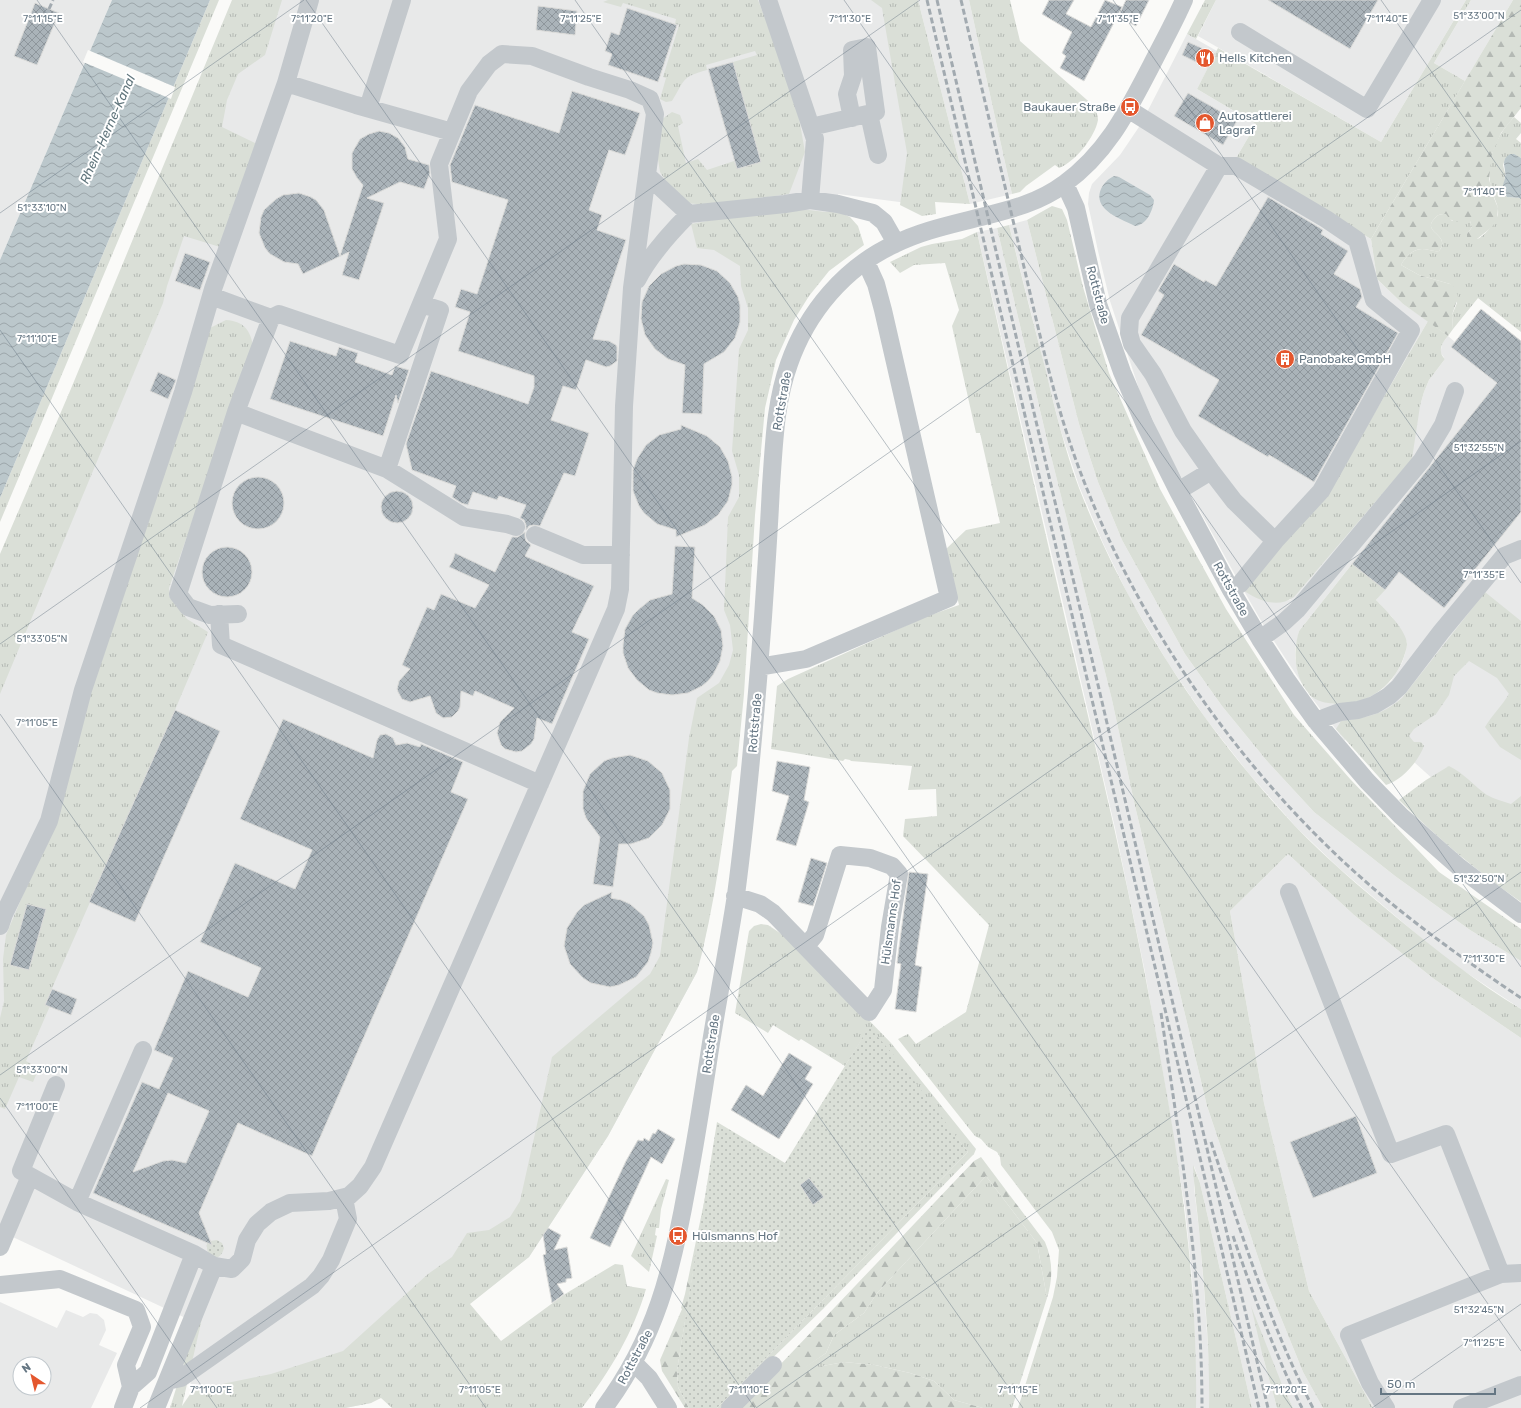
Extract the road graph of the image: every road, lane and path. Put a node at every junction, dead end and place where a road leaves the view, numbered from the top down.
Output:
1 (310, 0) edge
2 (402, 0) edge
3 (768, 0) edge
4 (1184, 0) edge
5 (1432, 0) edge
6 (1240, 32) dead end
7 (286, 83) junction
8 (368, 108) junction
9 (1128, 110) junction
10 (811, 127) junction
11 (452, 132) junction
12 (878, 155) dead end
13 (1219, 166) junction
14 (647, 175) junction
15 (1065, 184) junction
16 (810, 200) junction
17 (689, 214) junction
18 (896, 243) junction
19 (866, 262) junction
20 (632, 288) junction
21 (212, 296) junction
22 (421, 304) junction
23 (271, 318) junction
24 (1455, 391) dead end
25 (236, 412) junction
26 (387, 469) junction
27 (1211, 472) junction
28 (1178, 491) junction
29 (516, 527) dead end
30 (536, 535) dead end
31 (1275, 541) junction
32 (1521, 549) edge
33 (621, 555) junction
34 (1231, 590) junction
35 (219, 614) junction
36 (238, 614) dead end
37 (1260, 639) junction
38 (759, 667) junction
39 (1316, 721) junction
40 (540, 784) junction
41 (1289, 892) dead end
42 (735, 896) junction
43 (1521, 914) edge
44 (0, 926) edge
45 (806, 946) junction
46 (143, 1050) dead end
47 (56, 1085) dead end
48 (30, 1176) junction
49 (344, 1198) junction
50 (77, 1202) junction
51 (0, 1247) edge
52 (194, 1254) junction
53 (214, 1266) junction
54 (1521, 1273) edge
55 (1501, 1274) junction
56 (0, 1285) edge
57 (634, 1363) junction
58 (773, 1365) dead end
59 (167, 1381) junction
60 (1521, 1385) edge
61 (131, 1387) junction
62 (123, 1408) edge
63 (156, 1408) edge
64 (604, 1408) edge
65 (668, 1408) edge
66 (730, 1408) edge
67 (1386, 1408) edge
68 (1462, 1408) edge

1 - 7 street
2 - 8 street
3 - 10 street
4 - 9 street, Rottstraße
5 - 6 street
7 - 8 street
7 - 21 street
8 - 11 street
9 - 13 street
9 - 15 street, Rottstraße
10 - 12 street
10 - 16 street
11 - 14 street
11 - 22 street
13 - 27 street
13 - 31 street
14 - 17 street
14 - 20 street
15 - 18 street, Rottstraße
15 - 28 street, Rottstraße
16 - 17 street
16 - 18 street
17 - 20 street
18 - 19 street, Rottstraße
19 - 38 street, Rottstraße
19 - 38 street
20 - 33 street
21 - 23 street
21 - 44 street
22 - 23 street
22 - 26 street
23 - 25 street
24 - 37 street
25 - 26 street
25 - 35 street
26 - 29 street
27 - 28 street
27 - 31 street
28 - 34 street, Rottstraße
30 - 33 street
31 - 34 street
32 - 39 street
33 - 40 street
34 - 37 street, Rottstraße
35 - 36 street
35 - 40 street
37 - 39 street, Rottstraße
38 - 42 street, Rottstraße
39 - 43 street, Rottstraße
40 - 49 street
41 - 55 street
42 - 45 street, Hülsmanns Hof
42 - 57 street, Rottstraße
45 - 45 street, Hülsmanns Hof
46 - 50 street
47 - 48 street
48 - 50 street
48 - 51 street
49 - 53 street
49 - 59 street
50 - 52 street
52 - 53 street
52 - 61 street
53 - 59 street
54 - 55 street
55 - 67 street
56 - 61 street
57 - 64 street, Rottstraße
57 - 65 street
58 - 66 street
59 - 63 street
60 - 68 street
61 - 62 street

